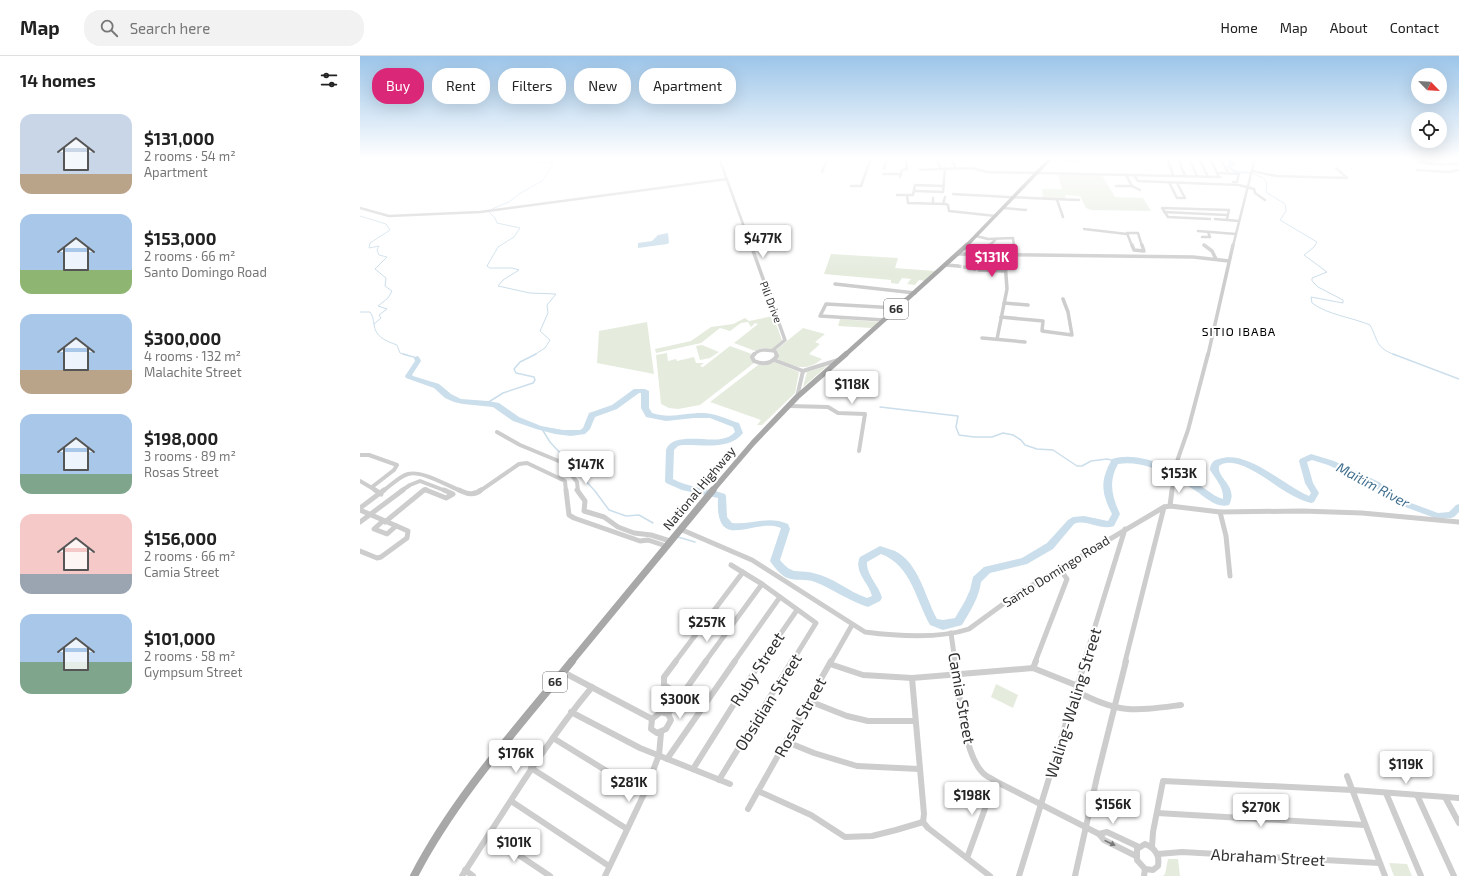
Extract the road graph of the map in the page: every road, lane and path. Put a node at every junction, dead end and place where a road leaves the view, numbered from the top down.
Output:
1 (598, 196) edge
2 (733, 196) edge
3 (908, 196) edge
4 (999, 196) edge
5 (1176, 196) edge
6 (1184, 196) edge
7 (1246, 196) edge
8 (1260, 196) edge
9 (945, 197) dead end
10 (1014, 197) junction
11 (933, 198) dead end
12 (1057, 200) junction
13 (1079, 200) dead end
14 (1265, 200) dead end
15 (933, 204) junction
16 (943, 204) junction
17 (1230, 205) dead end
18 (360, 208) edge
19 (1003, 208) junction
20 (1026, 210) dead end
21 (1229, 210) junction
22 (1164, 212) junction
23 (1227, 215) junction
24 (996, 216) junction
25 (1063, 217) dead end
26 (1210, 219) dead end
27 (1215, 219) dead end
28 (1227, 219) junction
29 (1239, 221) junction
30 (1084, 229) dead end
31 (1198, 231) dead end
32 (1208, 232) junction
33 (1127, 234) junction
34 (1236, 234) junction
35 (976, 236) junction
36 (1202, 237) dead end
37 (996, 239) junction
38 (1204, 245) dead end
39 (1014, 246) junction
40 (1008, 249) junction
41 (985, 250) dead end
42 (1003, 251) dead end
43 (1140, 251) junction
44 (1015, 253) junction
45 (958, 254) junction
46 (1142, 257) junction
47 (1216, 259) junction
48 (1229, 260) junction
49 (1005, 262) dead end
50 (946, 265) junction
51 (958, 266) tunnel mouth
52 (980, 270) tunnel mouth
53 (1005, 271) junction
54 (835, 284) dead end
55 (915, 293) junction
56 (1063, 299) dead end
57 (1004, 303) junction
58 (1028, 305) dead end
59 (896, 308) junction
60 (1002, 317) junction
61 (884, 320) junction
62 (982, 338) dead end
63 (997, 339) junction
64 (1025, 342) dead end
65 (773, 350) junction
66 (774, 360) junction
67 (838, 360) junction
68 (803, 371) junction
69 (797, 397) junction
70 (789, 406) junction
71 (496, 432) dead end
72 (859, 451) dead end
73 (360, 455) edge
74 (360, 481) edge
75 (432, 485) junction
76 (372, 487) junction
77 (425, 490) junction
78 (382, 494) junction
79 (1167, 507) junction
80 (360, 509) edge
81 (1220, 512) junction
82 (369, 515) junction
83 (384, 521) junction
84 (360, 522) edge
85 (1459, 522) edge
86 (396, 526) junction
87 (680, 529) junction
88 (1125, 529) junction
89 (668, 544) junction
90 (360, 551) edge
91 (731, 565) dead end
92 (1059, 568) junction
93 (743, 572) junction
94 (1230, 576) dead end
95 (762, 584) junction
96 (780, 597) junction
97 (797, 610) junction
98 (852, 625) junction
99 (951, 633) junction
100 (830, 664) junction
101 (1033, 668) junction
102 (563, 672) junction
103 (957, 673) junction
104 (912, 678) junction
105 (592, 688) junction
106 (1077, 689) junction
107 (681, 694) junction
108 (810, 702) junction
109 (1181, 705) dead end
110 (1115, 708) junction
111 (571, 712) junction
112 (668, 714) junction
113 (652, 719) junction
114 (916, 721) junction
115 (661, 732) junction
116 (552, 738) junction
117 (787, 742) junction
118 (659, 755) junction
119 (667, 759) junction
120 (531, 768) junction
121 (693, 769) junction
122 (919, 769) junction
123 (1347, 776) dead end
124 (719, 780) junction
125 (995, 781) junction
126 (730, 784) dead end
127 (1353, 790) junction
128 (758, 791) junction
129 (1386, 793) junction
130 (644, 794) junction
131 (1417, 795) junction
132 (1446, 797) junction
133 (1459, 798) edge
134 (511, 801) junction
135 (1041, 804) junction
136 (748, 809) dead end
137 (1157, 812) junction
138 (922, 822) junction
139 (1459, 824) edge
140 (1365, 825) junction
141 (1085, 827) junction
142 (627, 829) junction
143 (1098, 834) junction
144 (489, 835) junction
145 (1139, 847) junction
146 (1152, 847) junction
147 (1158, 854) junction
148 (1136, 856) junction
149 (967, 858) junction
150 (1379, 863) junction
151 (609, 866) junction
152 (463, 873) edge
153 (1145, 873) edge
154 (414, 876) edge
155 (473, 876) edge
156 (550, 876) edge
157 (605, 876) edge
158 (990, 876) edge
159 (1019, 876) edge
160 (1075, 876) edge
161 (1385, 876) edge
162 (1421, 876) edge
163 (1454, 876) edge

1 - 18 street
2 - 65 street, Pili Drive
3 - 15 street
4 - 10 street
5 - 6 street
7 - 29 street
8 - 14 street
9 - 16 street
10 - 12 street
10 - 19 main road, National Highway / 66
11 - 15 street
12 - 13 street
12 - 25 street
15 - 16 street
16 - 24 street
17 - 21 street
19 - 20 street
19 - 24 main road, National Highway / 66
21 - 22 street
21 - 23 street
22 - 23 street
22 - 26 street
23 - 28 street
24 - 35 main road, National Highway / 66
27 - 28 street
28 - 29 street
29 - 34 street
30 - 33 street
31 - 32 street
32 - 34 street
32 - 36 street
33 - 43 street
33 - 43 street
34 - 48 street
35 - 37 street
35 - 45 main road, National Highway / 66
37 - 39 street
37 - 41 street
38 - 47 street
39 - 40 street
39 - 44 street
40 - 42 street
40 - 44 street
43 - 46 street
44 - 45 street
44 - 46 street
45 - 50 main road, National Highway / 66
46 - 47 street
47 - 48 street
48 - 79 street
49 - 53 street
50 - 51 street
50 - 55 main road, National Highway / 66
52 - 53 street
53 - 57 street
54 - 55 street
55 - 59 main road, National Highway / 66
56 - 60 street
57 - 58 street
57 - 60 street
59 - 61 main road, National Highway / 66
59 - 61 street
60 - 63 street
61 - 67 main road, National Highway / 66
62 - 63 street
63 - 64 street
65 - 66 street
65 - 66 street
66 - 68 street
67 - 68 street
67 - 69 main road, National Highway / 66
68 - 69 street
69 - 70 main road, National Highway / 66
70 - 72 street
70 - 87 main road, National Highway / 66
71 - 89 street
73 - 76 street
74 - 76 street
75 - 77 street
75 - 77 street
75 - 82 street
76 - 78 street
77 - 83 street
78 - 80 street
78 - 89 street
79 - 81 street
79 - 88 street, Santo Domingo Road
79 - 110 street
80 - 82 street
81 - 85 street
81 - 94 street
82 - 83 street
82 - 84 street
83 - 86 street
83 - 86 street
86 - 90 street
87 - 89 main road, National Highway / 66
87 - 98 street, Santo Domingo Road
88 - 92 street, Santo Domingo Road
88 - 106 street, Waling-Waling Street
89 - 102 main road, National Highway / 66
91 - 93 street
92 - 99 street, Santo Domingo Road
92 - 101 street
93 - 95 street
93 - 107 street
95 - 96 street
95 - 107 street
96 - 97 street
96 - 119 street
97 - 121 street, Ruby Street
97 - 124 street, Obsidian Street
98 - 99 street, Santo Domingo Road
98 - 100 street, Rosal Street
99 - 103 street, Camia Street
100 - 104 street
100 - 108 street, Rosal Street
101 - 103 street
101 - 106 street
102 - 105 street
102 - 154 main road, National Highway / 66
103 - 104 street
103 - 125 street, Camia Street
104 - 114 street
105 - 111 street
105 - 113 street
106 - 110 street
106 - 135 street, Waling-Waling Street
107 - 112 street
108 - 114 street
108 - 117 street, Rosal Street
109 - 110 street
110 - 141 street
111 - 116 street
111 - 118 street
112 - 113 street
112 - 115 street
113 - 115 street
114 - 122 street
115 - 118 street
116 - 120 street
116 - 130 street
117 - 122 street
117 - 128 street, Rosal Street
118 - 119 street
118 - 130 street
119 - 121 street
120 - 134 street
120 - 142 street
121 - 124 street
122 - 138 street
123 - 127 street
124 - 126 street
125 - 135 street, Camia Street
125 - 149 street
127 - 129 street
127 - 137 street
127 - 140 street
128 - 136 street, Rosal Street
128 - 138 street
129 - 131 street
129 - 162 street
130 - 142 street
131 - 132 street
131 - 163 street
132 - 133 street
132 - 139 street
134 - 144 street
134 - 151 street
135 - 141 street, Camia Street
135 - 159 street, Waling-Waling Street
137 - 140 street
137 - 146 street
138 - 149 street
140 - 150 street
141 - 143 street, Camia Street
141 - 160 street
142 - 151 street
143 - 145 street
143 -> 148 street
144 - 152 street
144 - 156 street
145 - 146 street
145 - 148 street
146 - 147 street
147 - 150 street, Abraham Street
147 - 153 street
148 - 153 street
149 - 158 street
150 - 161 street
151 - 157 street
152 - 155 street

